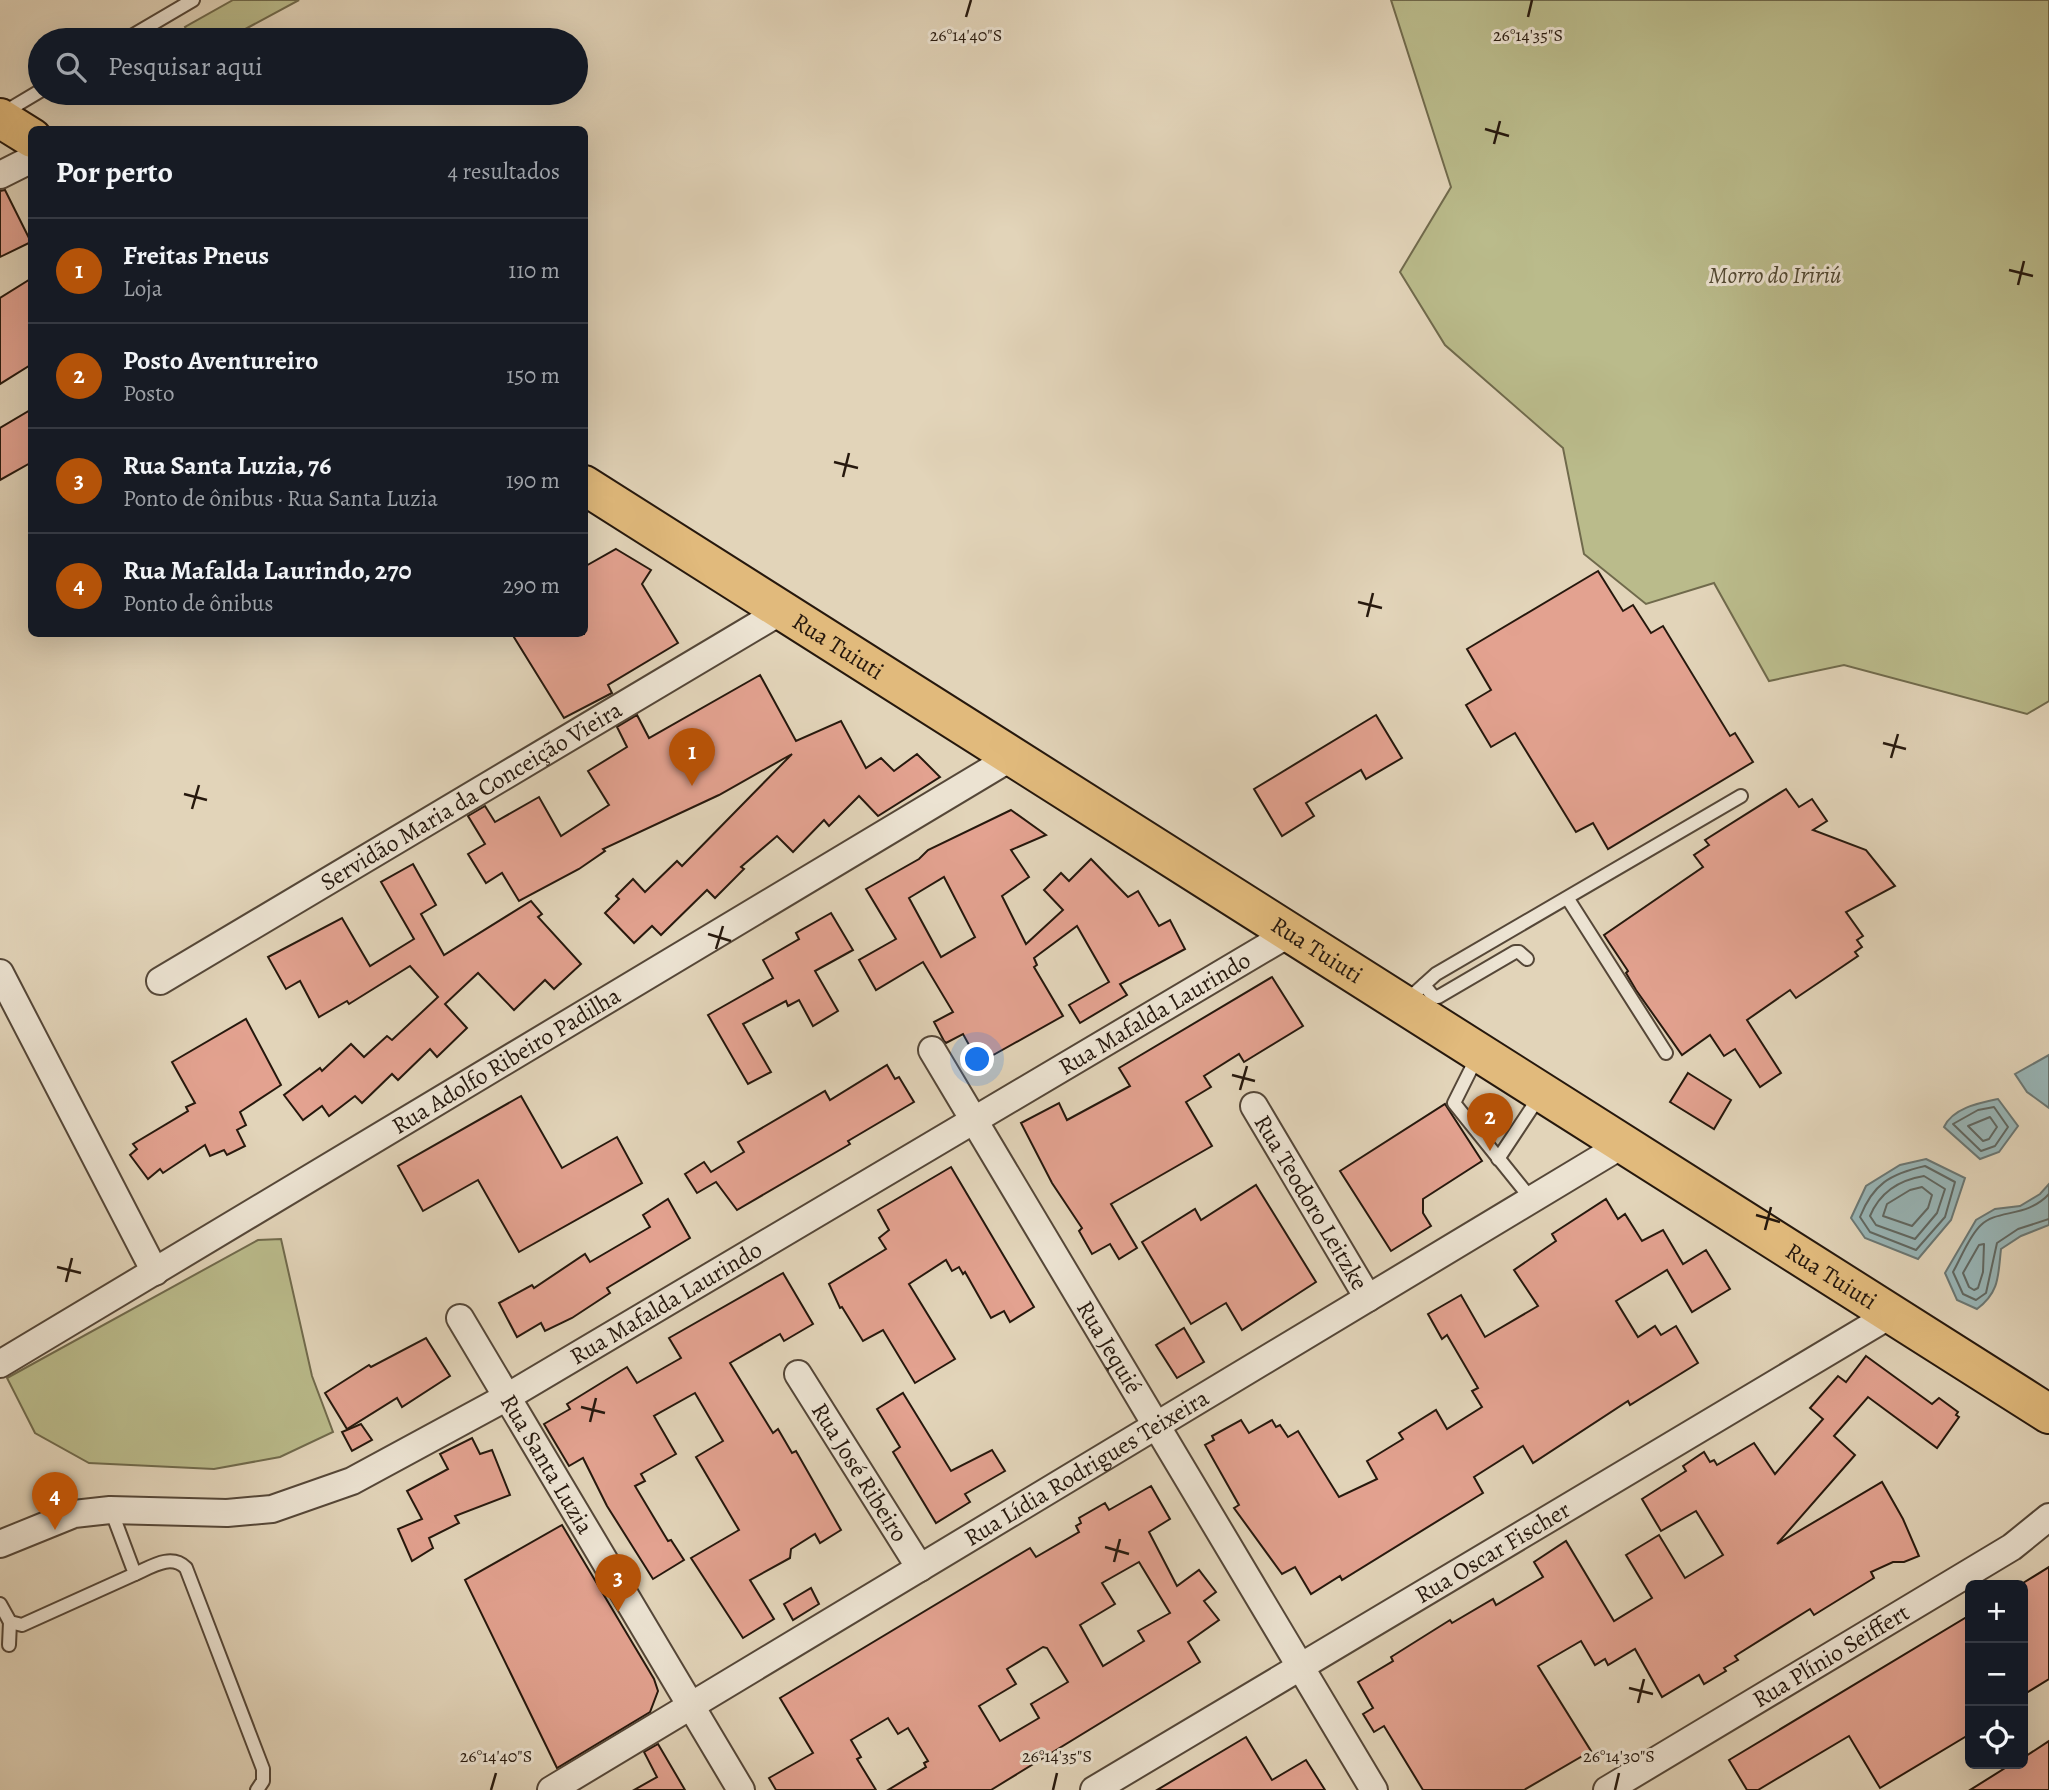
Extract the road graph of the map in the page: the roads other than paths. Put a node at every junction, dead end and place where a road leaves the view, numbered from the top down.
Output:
1 (193, 0) edge
2 (145, 28) edge
3 (28, 98) edge
4 (0, 116) edge
5 (28, 135) edge
6 (28, 161) edge
7 (0, 175) edge
8 (588, 488) edge
9 (783, 610) junction
10 (1012, 757) junction
11 (1741, 796) dead end
12 (1568, 899) junction
13 (1290, 933) junction
14 (1527, 959) dead end
15 (0, 973) edge
16 (160, 981) dead end
17 (1413, 995) junction
18 (932, 1051) dead end
19 (1479, 1054) junction
20 (1666, 1054) dead end
21 (1541, 1094) junction
22 (1254, 1106) dead end
23 (974, 1122) junction
24 (1622, 1145) junction
25 (1498, 1160) junction
26 (1532, 1199) junction
27 (155, 1272) junction
28 (1368, 1298) junction
29 (1890, 1314) junction
30 (460, 1318) dead end
31 (0, 1364) edge
32 (798, 1374) dead end
33 (507, 1397) junction
34 (2049, 1414) edge
35 (1156, 1426) junction
36 (110, 1510) junction
37 (2049, 1517) edge
38 (0, 1544) edge
39 (920, 1568) junction
40 (135, 1574) junction
41 (0, 1604) edge
42 (10, 1622) junction
43 (9, 1644) dead end
44 (1300, 1667) junction
45 (691, 1706) junction
46 (257, 1790) edge
47 (551, 1790) edge
48 (741, 1790) edge
49 (1094, 1790) edge
50 (1374, 1790) edge
51 (1607, 1790) edge

1 - 2 lane
3 - 4 lane
4 - 5 main road
6 - 7 street
8 - 9 main road, Rua Tuiuti
9 - 10 main road, Rua Tuiuti
9 - 16 street, Servidão Maria da Conceição Vieira
10 - 13 main road, Rua Tuiuti
10 - 27 street, Rua Adolfo Ribeiro Padilha
11 - 12 lane
12 - 17 lane
12 - 20 lane
13 - 17 main road, Rua Tuiuti
13 - 23 street, Rua Mafalda Laurindo
14 - 17 lane
15 - 27 street
17 - 19 main road, Rua Tuiuti
18 - 23 street, Rua Jequié
19 - 21 main road, Rua Tuiuti
19 - 25 lane
21 - 24 main road, Rua Tuiuti
21 - 25 lane
22 - 28 street, Rua Teodoro Leitzke
23 - 33 street, Rua Mafalda Laurindo
23 - 35 street, Rua Jequié
24 - 26 street, Rua Lídia Rodrigues Teixeira
24 - 29 main road, Rua Tuiuti
25 - 26 lane
26 - 28 street, Rua Lídia Rodrigues Teixeira
27 - 31 street, Rua Adolfo Ribeiro Padilha
28 - 35 street, Rua Lídia Rodrigues Teixeira
29 - 34 main road, Rua Tuiuti
29 - 44 street, Rua Oscar Fischer
30 - 33 street, Rua Santa Luzia
32 - 39 street, Rua José Ribeiro
33 - 36 street, Rua Mafalda Laurindo
33 - 45 street, Rua Santa Luzia
35 - 39 street, Rua Lídia Rodrigues Teixeira
35 - 44 street, Rua Jequié
36 - 38 street, Rua Mafalda Laurindo
36 - 40 lane
37 - 51 street, Rua Plínio Seiffert
39 - 45 street, Rua Lídia Rodrigues Teixeira
40 - 42 lane
40 - 46 lane
41 - 42 lane
42 - 43 lane
44 - 49 street, Rua Oscar Fischer
44 - 50 street, Rua Jequié
45 - 47 street, Rua Lídia Rodrigues Teixeira
45 - 48 street, Rua Santa Luzia

